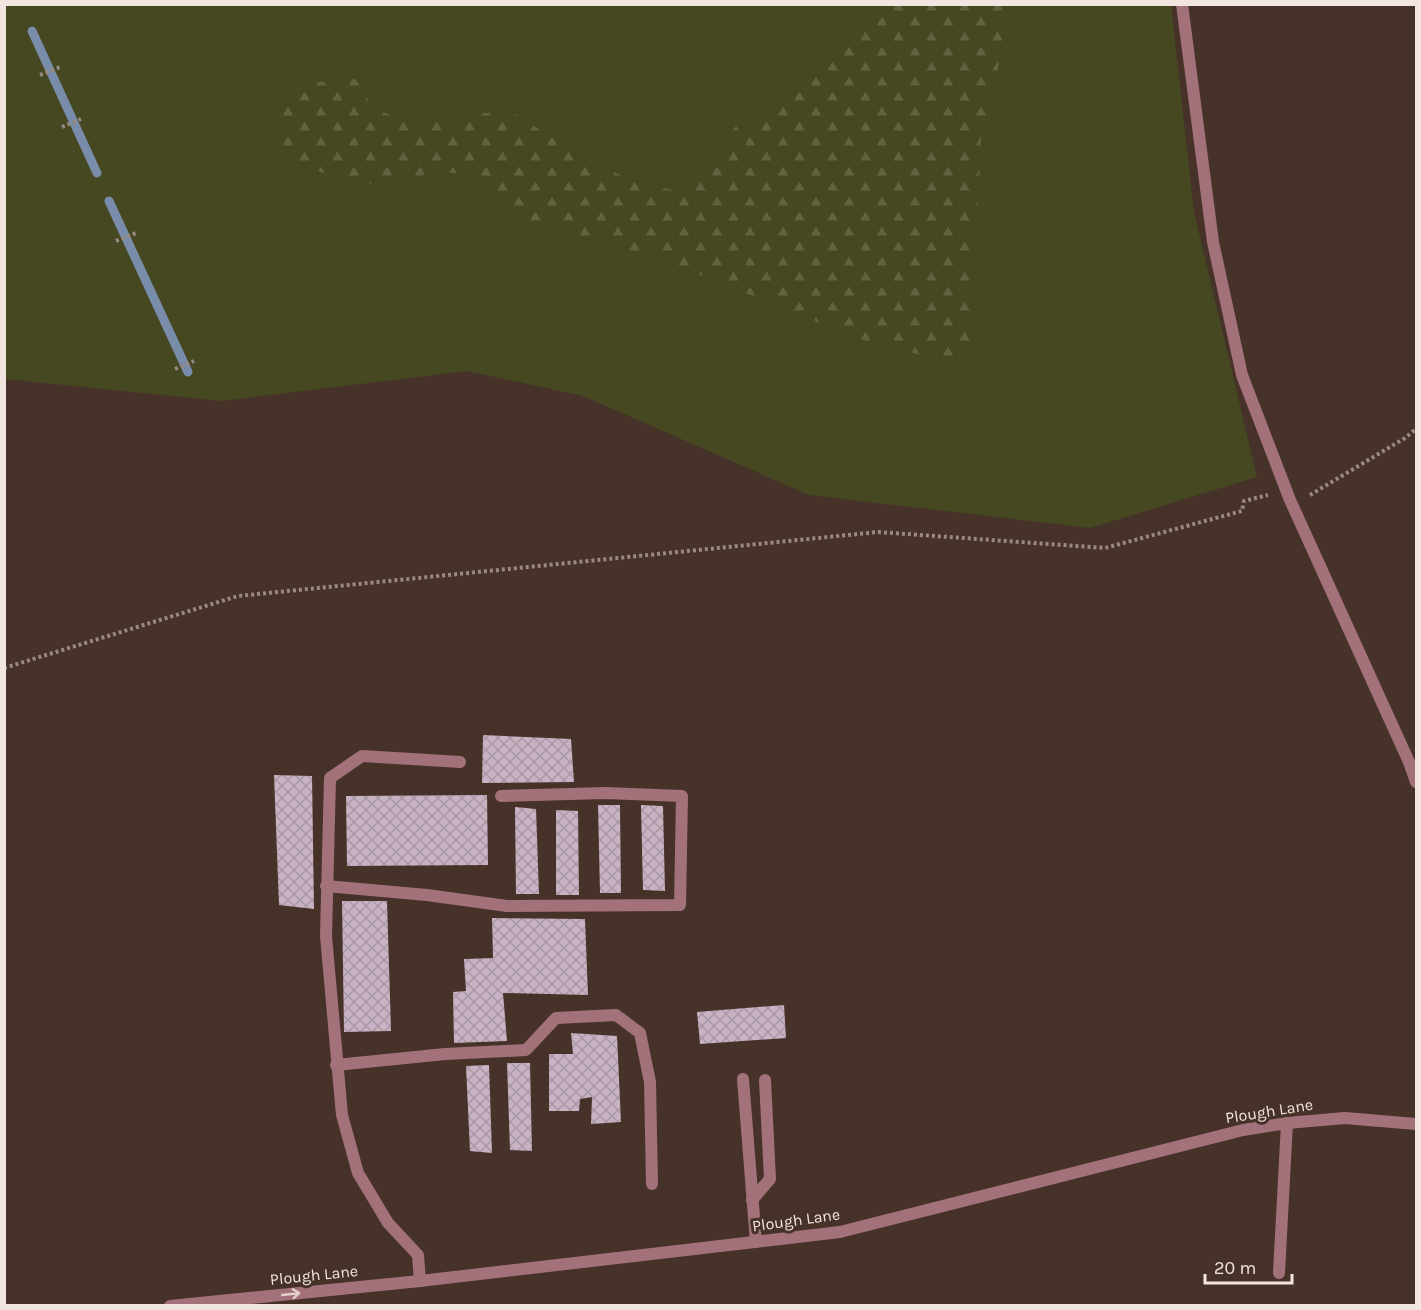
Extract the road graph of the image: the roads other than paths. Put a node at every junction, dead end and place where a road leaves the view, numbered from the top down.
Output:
1 (1182, 4) edge
2 (460, 762) dead end
3 (1416, 782) edge
4 (501, 796) dead end
5 (326, 886) junction
6 (336, 1065) junction
7 (743, 1079) dead end
8 (765, 1080) dead end
9 (1287, 1123) junction
10 (1416, 1124) edge
11 (652, 1184) dead end
12 (752, 1200) junction
13 (756, 1242) junction
14 (1279, 1273) dead end
15 (420, 1281) junction
16 (170, 1305) edge

1 - 3 street
2 - 5 street
4 - 5 street
5 - 6 street
6 - 11 street
6 - 15 street
7 - 12 street
8 - 12 street
9 - 10 street, Plough Lane
9 - 13 street, Plough Lane
9 - 14 street
12 - 13 street
13 - 15 street, Plough Lane
16 -> 15 street, Plough Lane

